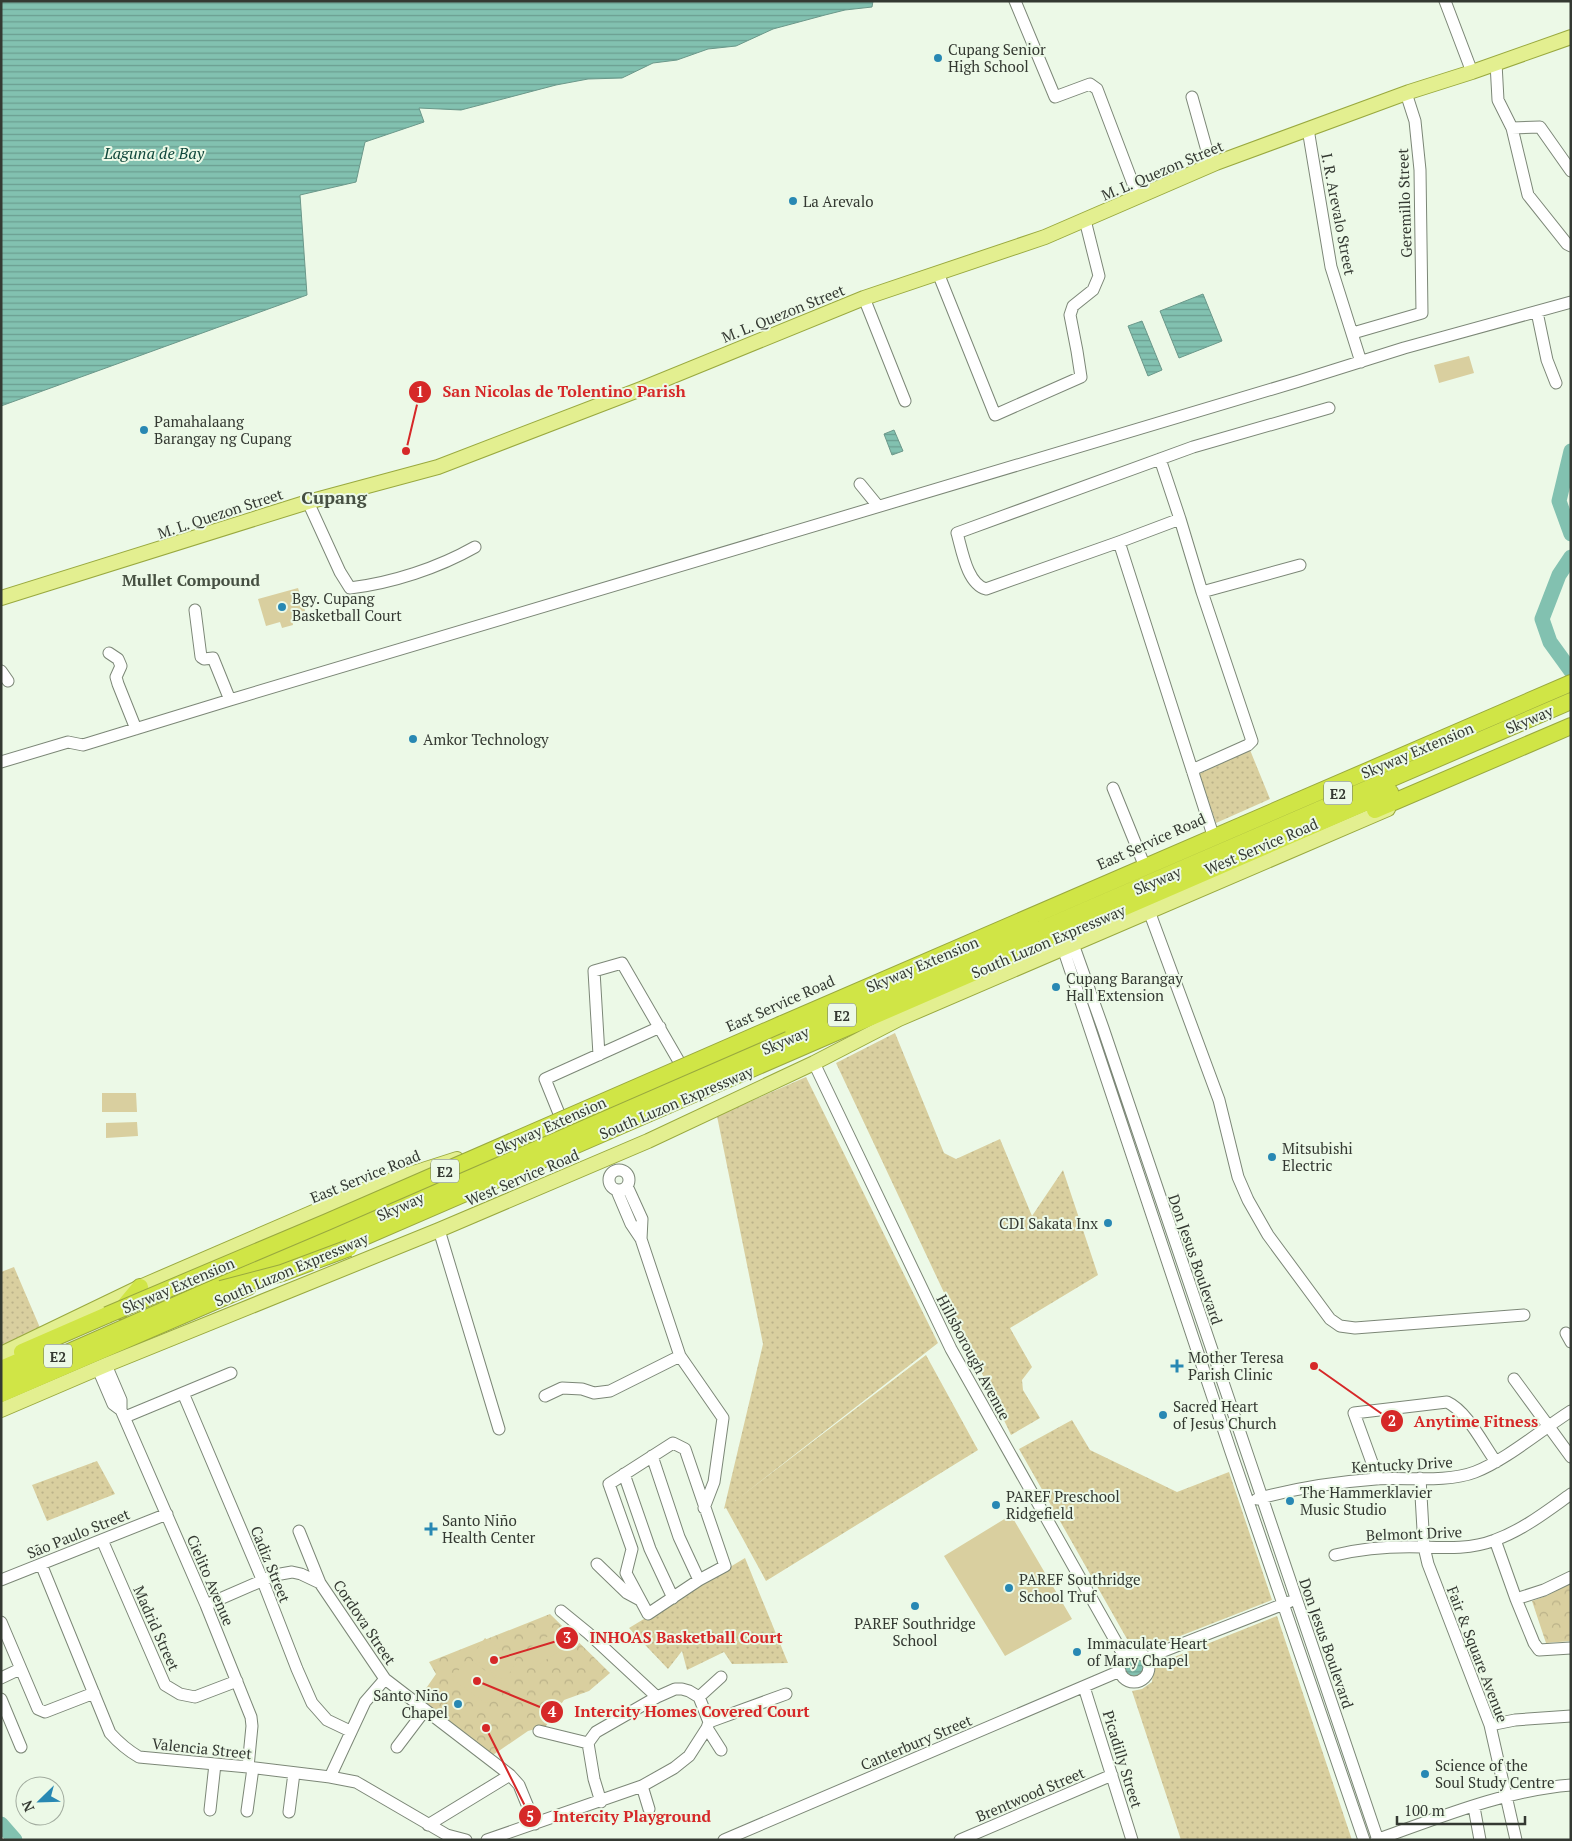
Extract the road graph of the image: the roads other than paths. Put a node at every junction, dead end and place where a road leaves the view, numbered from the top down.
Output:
1 (1015, 1) edge
2 (1445, 1) edge
3 (1571, 37) edge
4 (1496, 63) junction
5 (1472, 72) junction
6 (1406, 93) junction
7 (1192, 97) dead end
8 (1512, 128) junction
9 (1308, 129) junction
10 (1211, 166) junction
11 (1571, 171) edge
12 (1138, 197) junction
13 (1085, 220) junction
14 (1571, 246) edge
15 (938, 273) junction
16 (864, 298) junction
17 (1571, 302) edge
18 (1537, 312) junction
19 (1353, 333) junction
20 (1361, 362) junction
21 (1556, 383) dead end
22 (905, 401) dead end
23 (1329, 408) dead end
24 (1160, 459) junction
25 (860, 484) dead end
26 (308, 502) junction
27 (878, 506) junction
28 (1180, 519) junction
29 (1119, 542) junction
30 (475, 547) dead end
31 (1300, 566) dead end
32 (1202, 592) junction
33 (1, 598) edge
34 (195, 610) dead end
35 (109, 653) dead end
36 (1570, 683) edge
37 (230, 700) junction
38 (1571, 701) edge
39 (1571, 709) edge
40 (1571, 713) edge
41 (1571, 728) edge
42 (136, 729) junction
43 (1, 762) edge
44 (1192, 770) junction
45 (1113, 788) dead end
46 (1212, 832) junction
47 (1143, 862) junction
48 (1149, 912) junction
49 (1068, 946) junction
50 (660, 1027) junction
51 (599, 1054) junction
52 (814, 1063) junction
53 (681, 1065) junction
54 (560, 1116) junction
55 (1134, 1120) junction
56 (1122, 1124) junction
57 (608, 1158) junction
58 (614, 1171) junction
59 (625, 1189) junction
60 (439, 1230) junction
61 (140, 1288) junction
62 (221, 1289) junction
63 (1524, 1315) dead end
64 (109, 1319) junction
65 (1, 1354) edge
66 (680, 1356) junction
67 (1, 1360) edge
68 (102, 1367) junction
69 (1, 1369) edge
70 (231, 1373) dead end
71 (1514, 1379) dead end
72 (1, 1382) edge
73 (1, 1389) edge
74 (183, 1393) junction
75 (1, 1394) edge
76 (546, 1396) dead end
77 (1, 1410) edge
78 (1571, 1412) edge
79 (123, 1413) junction
80 (1548, 1426) junction
81 (499, 1429) dead end
82 (652, 1456) junction
83 (1571, 1457) edge
84 (1496, 1462) junction
85 (624, 1474) junction
86 (1420, 1478) junction
87 (696, 1479) junction
88 (1378, 1479) junction
89 (714, 1482) junction
90 (1571, 1494) edge
91 (1262, 1497) junction
92 (1248, 1501) junction
93 (704, 1508) junction
94 (166, 1514) junction
95 (299, 1531) dead end
96 (102, 1540) junction
97 (1495, 1540) junction
98 (1424, 1547) junction
99 (1335, 1555) dead end
100 (1284, 1562) junction
101 (41, 1564) junction
102 (597, 1564) dead end
103 (1270, 1566) junction
104 (626, 1573) junction
105 (1571, 1577) edge
106 (1, 1580) edge
107 (262, 1580) junction
108 (614, 1580) junction
109 (699, 1580) junction
110 (320, 1582) junction
111 (673, 1598) junction
112 (1296, 1599) junction
113 (1516, 1599) junction
114 (640, 1600) junction
115 (1284, 1604) junction
116 (206, 1605) junction
117 (564, 1613) dead end
118 (1, 1622) edge
119 (1571, 1648) edge
120 (1124, 1656) junction
121 (1146, 1658) junction
122 (20, 1668) junction
123 (1120, 1671) junction
124 (721, 1677) dead end
125 (1, 1678) edge
126 (385, 1678) junction
127 (237, 1681) junction
128 (1084, 1687) junction
129 (94, 1693) junction
130 (786, 1694) dead end
131 (657, 1697) junction
132 (699, 1697) junction
133 (1, 1699) edge
134 (425, 1710) junction
135 (1571, 1716) edge
136 (708, 1725) junction
137 (1490, 1725) junction
138 (350, 1731) junction
139 (539, 1731) dead end
140 (588, 1743) junction
141 (21, 1747) dead end
142 (397, 1747) dead end
143 (721, 1750) dead end
144 (215, 1764) junction
145 (251, 1767) junction
146 (294, 1773) junction
147 (510, 1775) junction
148 (1112, 1775) junction
149 (330, 1777) junction
150 (1571, 1785) edge
151 (642, 1786) junction
152 (1362, 1792) junction
153 (1350, 1796) junction
154 (1506, 1796) junction
155 (601, 1802) junction
156 (1474, 1807) junction
157 (649, 1809) dead end
158 (210, 1810) dead end
159 (247, 1812) dead end
160 (289, 1812) dead end
161 (535, 1824) junction
162 (428, 1825) junction
163 (1411, 1834) edge
164 (466, 1840) edge
165 (487, 1840) edge
166 (724, 1840) edge
167 (960, 1840) edge
168 (1132, 1840) edge
169 (1364, 1840) edge
170 (1377, 1840) edge
171 (1480, 1840) edge
172 (1516, 1840) edge

1 - 12 street
2 - 5 street
3 - 4 main road, M. L. Quezon Street
4 - 5 main road, M. L. Quezon Street
4 - 8 street
5 - 6 main road, M. L. Quezon Street
6 - 9 main road, M. L. Quezon Street
6 - 19 street, Geremillo Street
7 - 10 street
8 - 11 street
8 - 14 street
9 - 10 main road, M. L. Quezon Street
9 - 19 street, I. R. Arevalo Street
10 - 12 main road, M. L. Quezon Street
12 - 13 main road, M. L. Quezon Street
13 - 15 main road, M. L. Quezon Street
13 - 15 street
15 - 16 main road, M. L. Quezon Street
16 - 22 street
16 - 26 main road, M. L. Quezon Street
17 - 18 street
18 - 20 street
18 - 21 street
19 - 20 street, I. R. Arevalo Street
20 - 27 street
23 - 24 street
24 - 28 street
24 - 29 street
25 - 27 street
26 - 30 street
26 - 33 main road, M. L. Quezon Street
27 - 37 street
28 - 29 street
28 - 32 street
29 - 44 street
31 - 32 street
32 - 44 street
34 - 37 street
35 - 42 street
36 - 46 main road, East Service Road
36 - 64 highway, Skyway Extension / E2, bridge
37 - 42 street
38 - 72 highway, Skyway / E2
39 - 62 highway, Skyway / E2, bridge
40 - 75 highway, South Luzon Expressway / E2
41 - 48 main road, West Service Road
41 - 62 highway, Skyway Extension / E2, bridge
42 - 43 street
44 - 46 street
45 - 47 street
46 - 47 main road, East Service Road
47 - 53 main road, East Service Road
48 - 49 main road, West Service Road
48 - 63 street
49 - 52 main road, West Service Road
49 - 55 street, Don Jesus Boulevard
49 - 56 street, Don Jesus Boulevard
50 - 51 street
50 - 51 street
50 - 53 street
51 - 54 street
52 - 57 main road, West Service Road
52 - 120 street, Hillsborough Avenue
53 - 54 main road, East Service Road
54 - 61 main road, East Service Road
55 - 56 street
55 - 91 street, Don Jesus Boulevard
56 - 92 street, Don Jesus Boulevard
57 - 58 street
57 - 60 main road, West Service Road
58 - 59 street
58 - 59 street
59 - 66 street
60 - 68 main road, West Service Road
60 - 81 street
61 - 64 highway
61 - 65 main road, East Service Road
62 - 73 highway, Skyway / E2
64 - 67 highway, E2
64 - 69 highway, E2
66 - 76 street
66 - 89 street
68 - 77 main road, West Service Road
68 - 79 street, Cielito Avenue
70 - 74 street
71 - 80 street
74 - 79 street
74 - 107 street, Cadiz Street
78 - 80 street, Kentucky Drive
79 - 94 street, Cielito Avenue
80 - 83 street
80 - 84 street, Kentucky Drive
82 - 85 street
82 - 87 street
82 - 109 street
84 - 86 street, Kentucky Drive
84 - 88 street
85 - 104 street
85 - 111 street
86 - 88 street, Kentucky Drive
86 - 98 street, Fair & Square Avenue
87 - 89 street
87 - 93 street
88 - 91 street, Kentucky Drive
89 - 93 street
90 - 97 street, Belmont Drive
91 - 92 street, Kentucky Drive
91 - 100 street, Don Jesus Boulevard
92 - 103 street, Don Jesus Boulevard
93 - 109 street
94 - 96 street, São Paulo Street
94 - 116 street, Cielito Avenue
95 - 110 street
96 - 101 street, São Paulo Street
96 - 127 street, Madrid Street
97 - 98 street, Belmont Drive
97 - 113 street
98 - 99 street, Belmont Drive
98 - 137 street, Fair & Square Avenue
100 - 103 street
100 - 112 street, Don Jesus Boulevard
101 - 106 street, São Paulo Street
101 - 129 street, Valencia Street
102 - 108 street
103 - 115 street, Don Jesus Boulevard
104 - 108 street
104 - 114 street
105 - 113 street
107 - 110 street, Cordova Street
107 - 116 street, Cordova Street
107 - 138 street, Cadiz Street
108 - 114 street
109 - 111 street
110 - 126 street, Cordova Street
111 - 114 street
112 - 115 street
112 - 152 street, Don Jesus Boulevard
113 - 119 street
115 - 121 street
115 - 153 street, Don Jesus Boulevard
116 - 127 street, Cielito Avenue
117 - 131 street
118 - 122 street
120 - 121 street
120 - 123 street
121 - 123 street
122 - 125 street
122 - 129 street
123 - 128 street, Canterbury Street
124 - 132 street
126 - 134 street, Cordova Street
126 - 138 street
127 - 145 street, Cielito Avenue
128 - 148 street, Picadilly Street
128 - 166 street, Canterbury Street
129 - 144 street, Valencia Street
130 - 136 street
131 - 132 street
131 - 140 street
132 - 136 street
133 - 141 street
134 - 142 street
134 - 147 street, Cordova Street
135 - 137 street
136 - 143 street
136 - 151 street
137 - 154 street, Fair & Square Avenue
138 - 149 street
139 - 140 street
140 - 155 street
144 - 145 street, Valencia Street
144 - 158 street
145 - 146 street, Valencia Street
145 - 159 street, Cielito Avenue
146 - 149 street, Valencia Street
146 - 160 street
147 - 161 street, Cordova Street
147 - 162 street
148 - 167 street, Brentwood Street
148 - 168 street, Picadilly Street
149 - 162 street, Valencia Street
150 - 154 street
151 - 155 street
151 - 157 street
152 - 153 street
152 - 170 street, Don Jesus Boulevard
153 - 169 street, Don Jesus Boulevard
154 - 156 street
154 - 172 street, Fair & Square Avenue
155 - 161 street
156 - 163 street
156 - 171 street
161 - 165 street
162 - 164 street, Valencia Street
163 - 170 street

